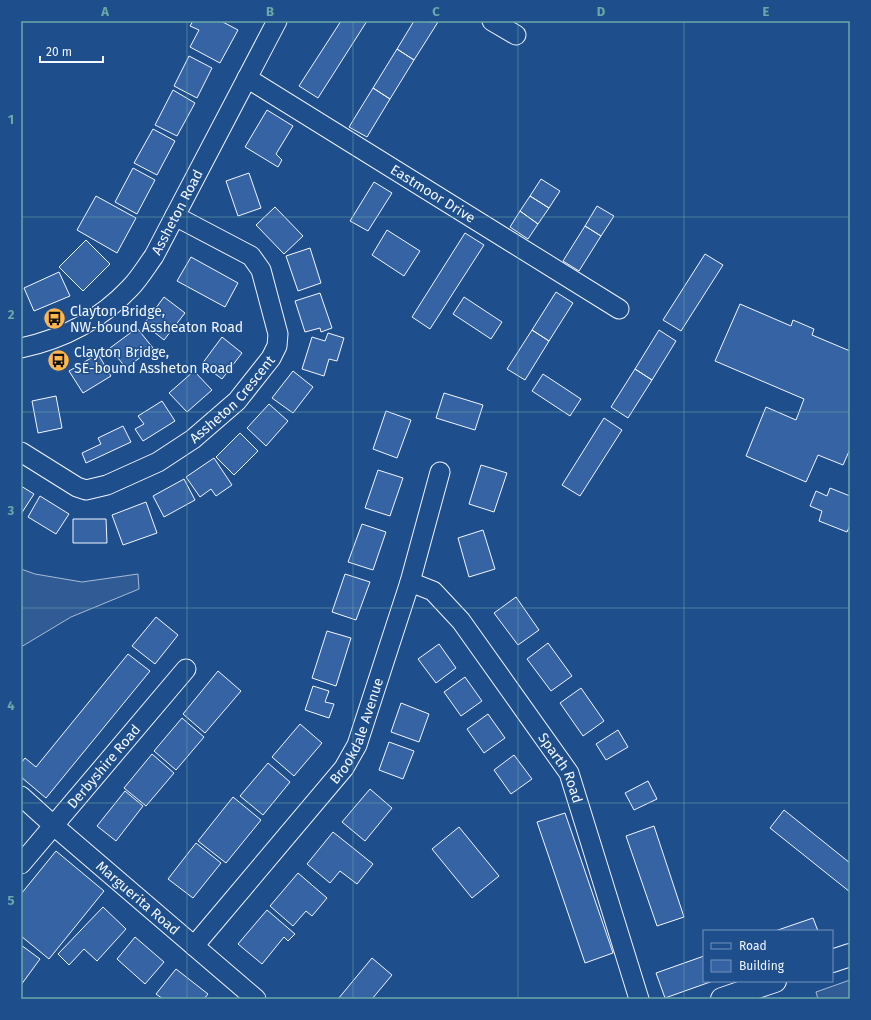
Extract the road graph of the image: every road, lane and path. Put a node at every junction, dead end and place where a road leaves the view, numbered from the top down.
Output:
1 (277, 21) edge
2 (492, 21) edge
3 (516, 35) dead end
4 (247, 78) junction
5 (175, 216) junction
6 (619, 309) dead end
7 (21, 348) edge
8 (21, 452) edge
9 (440, 472) dead end
10 (410, 582) junction
11 (186, 670) dead end
12 (21, 796) edge
13 (53, 825) junction
14 (21, 864) edge
15 (194, 946) junction
16 (850, 955) edge
17 (833, 961) edge
18 (772, 982) edge
19 (256, 999) edge
20 (639, 999) edge
21 (722, 999) edge

1 - 4 street, Assheton Road
2 - 3 street
4 - 5 street, Assheton Road
4 - 6 street, Eastmoor Drive
5 - 7 street, Assheton Road
5 - 8 street, Assheton Crescent
9 - 10 street, Brookdale Avenue
10 - 15 street, Brookdale Avenue
10 - 20 street, Sparth Road
11 - 13 street, Derbyshire Road
12 - 13 street, Marguerita Road
13 - 14 street, Derbyshire Road
13 - 15 street, Marguerita Road
15 - 19 street, Marguerita Road
16 - 17 street
18 - 21 street

